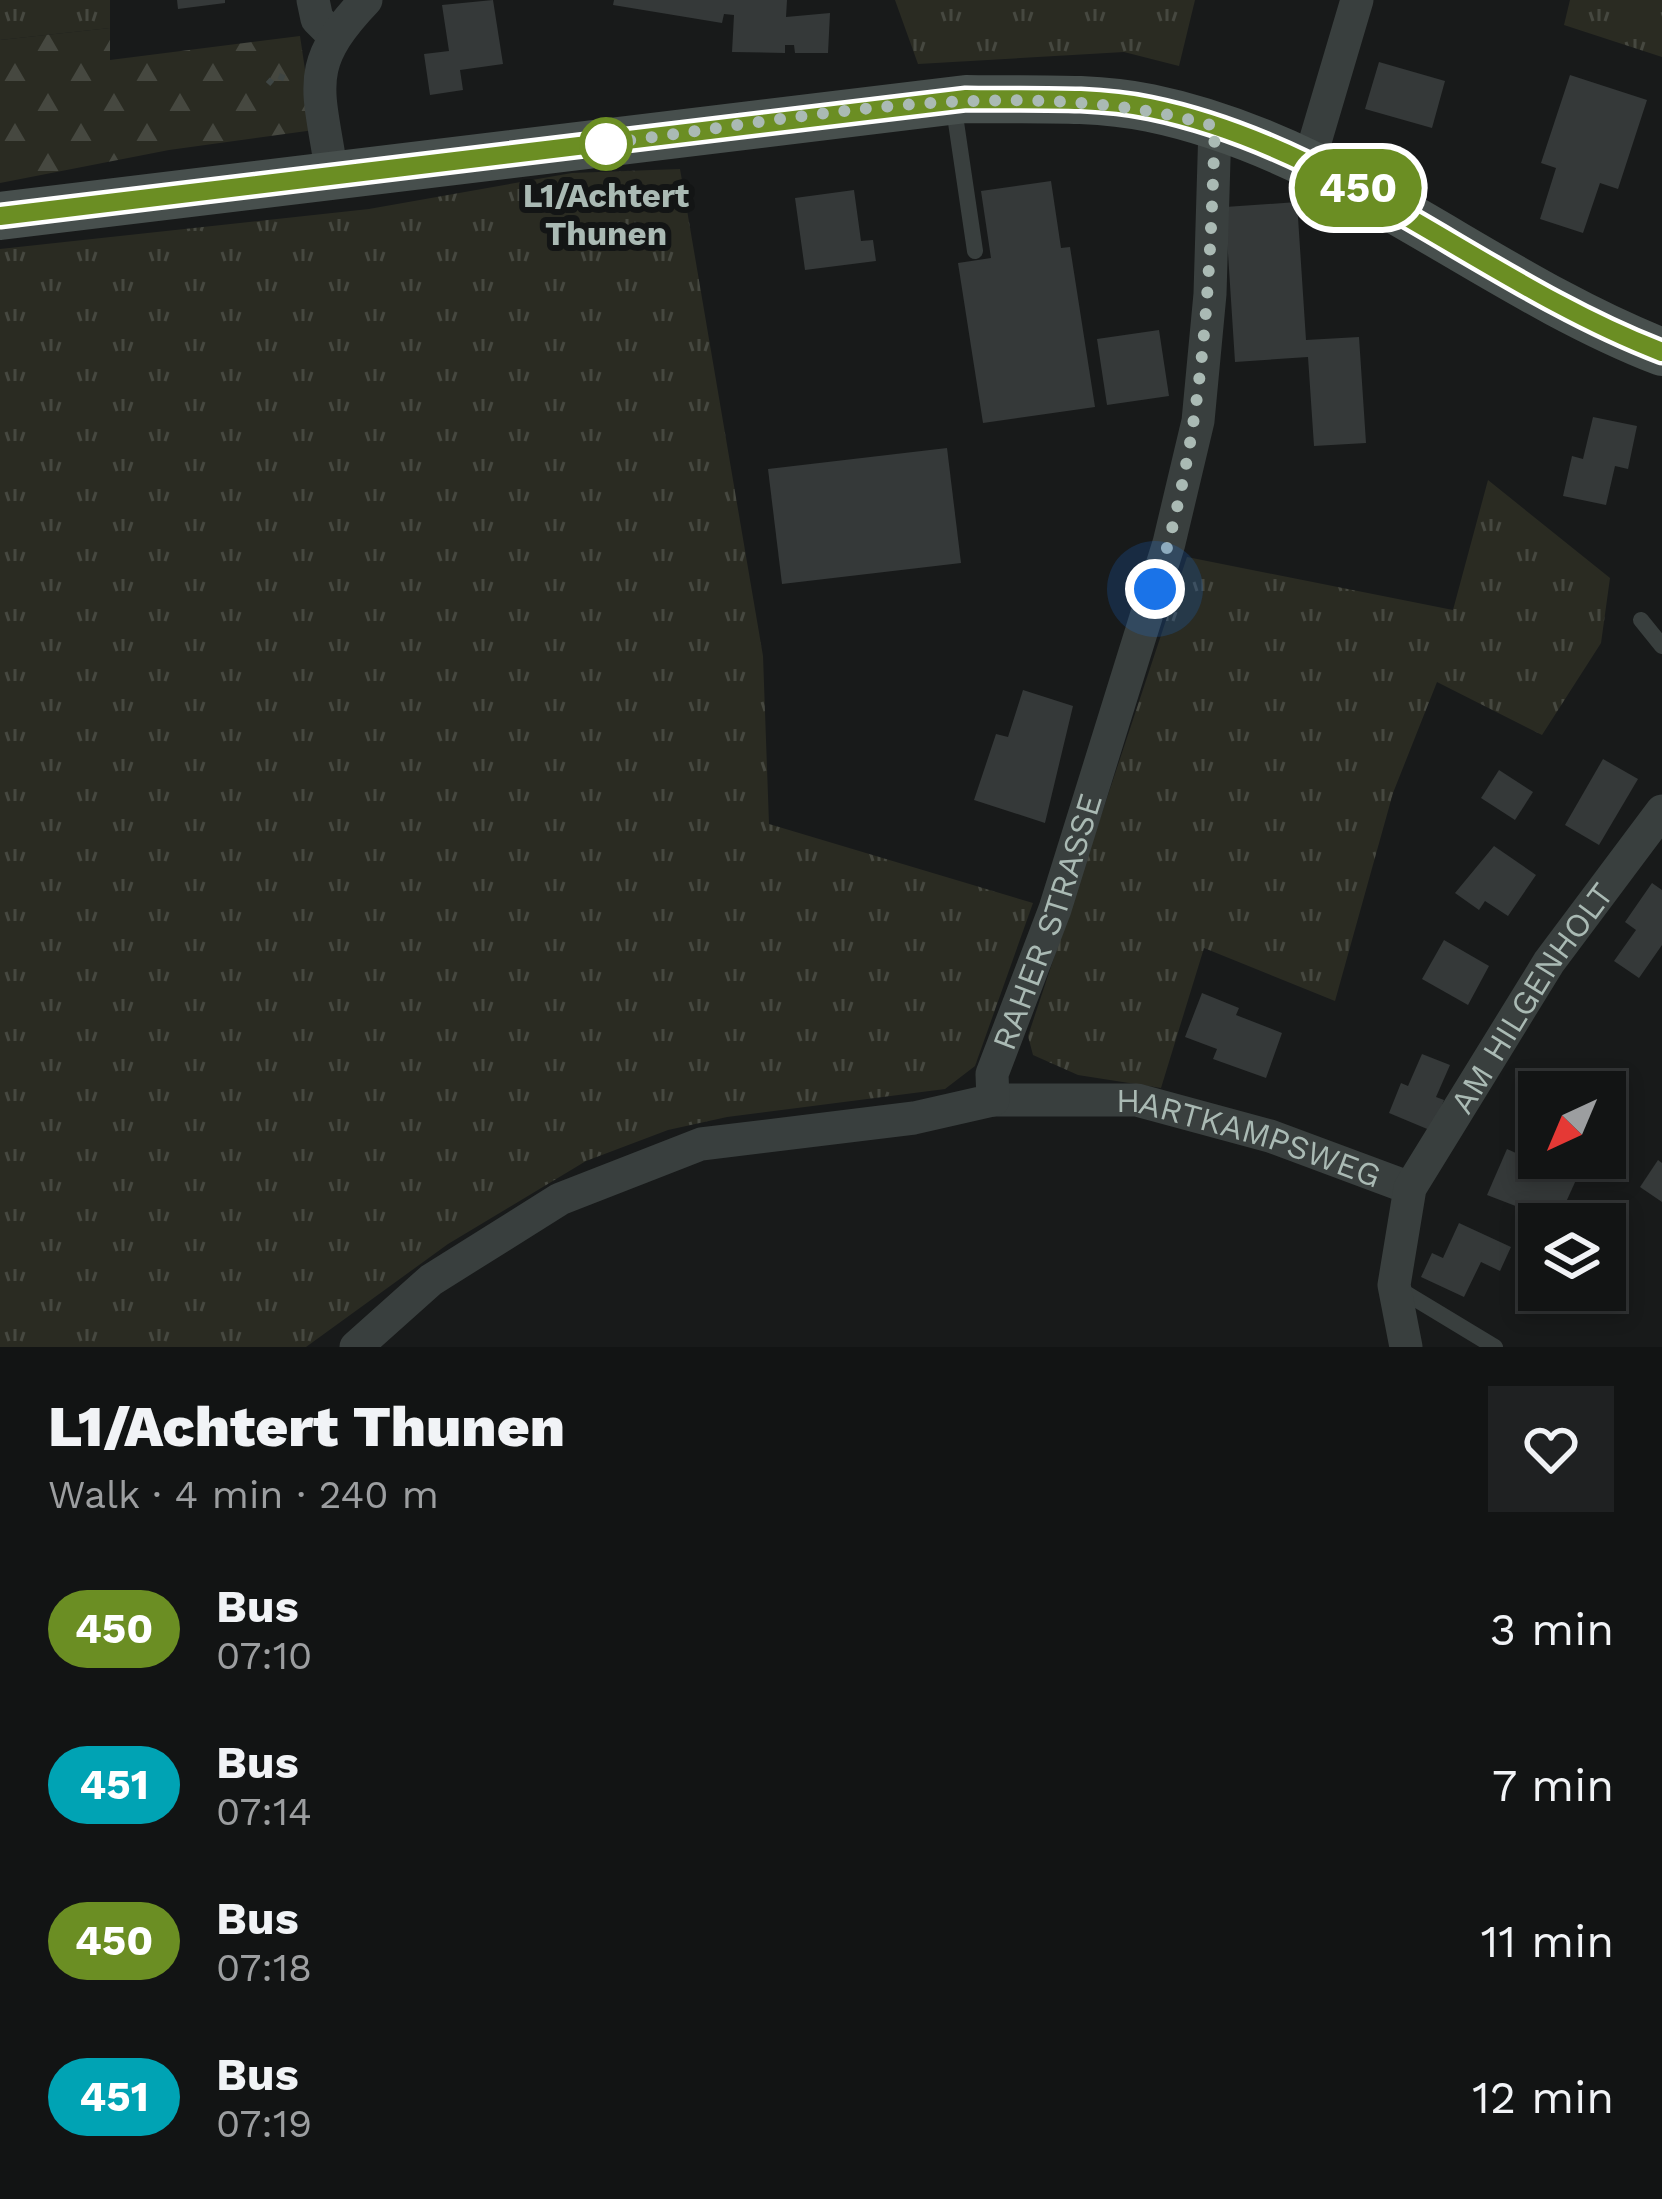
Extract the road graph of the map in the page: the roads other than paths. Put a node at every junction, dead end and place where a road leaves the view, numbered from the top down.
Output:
1 (313, 0) edge
2 (366, 0) edge
3 (1357, 0) edge
4 (333, 35) junction
5 (953, 101) junction
6 (1215, 126) junction
7 (1309, 162) junction
8 (332, 176) junction
9 (0, 216) edge
10 (975, 250) dead end
11 (1662, 352) edge
12 (1641, 620) dead end
13 (1662, 646) edge
14 (1662, 811) edge
15 (993, 1100) junction
16 (1410, 1188) junction
17 (1394, 1285) junction
18 (356, 1347) edge
19 (1406, 1347) edge
20 (1496, 1347) edge

1 - 4 street
2 - 4 street
3 - 7 street
4 - 8 street
5 - 6 main road
5 - 8 main road
5 - 10 lane
6 - 7 main road
6 - 15 street, RAHER STRASSE
7 - 11 main road
8 - 9 main road
12 - 13 lane
14 - 16 street, AM HILGENHOLT
15 - 16 street, HARTKAMPSWEG
15 - 18 street
16 - 17 street, HARTKAMPSWEG
17 - 19 street, HARTKAMPSWEG
17 - 20 lane

